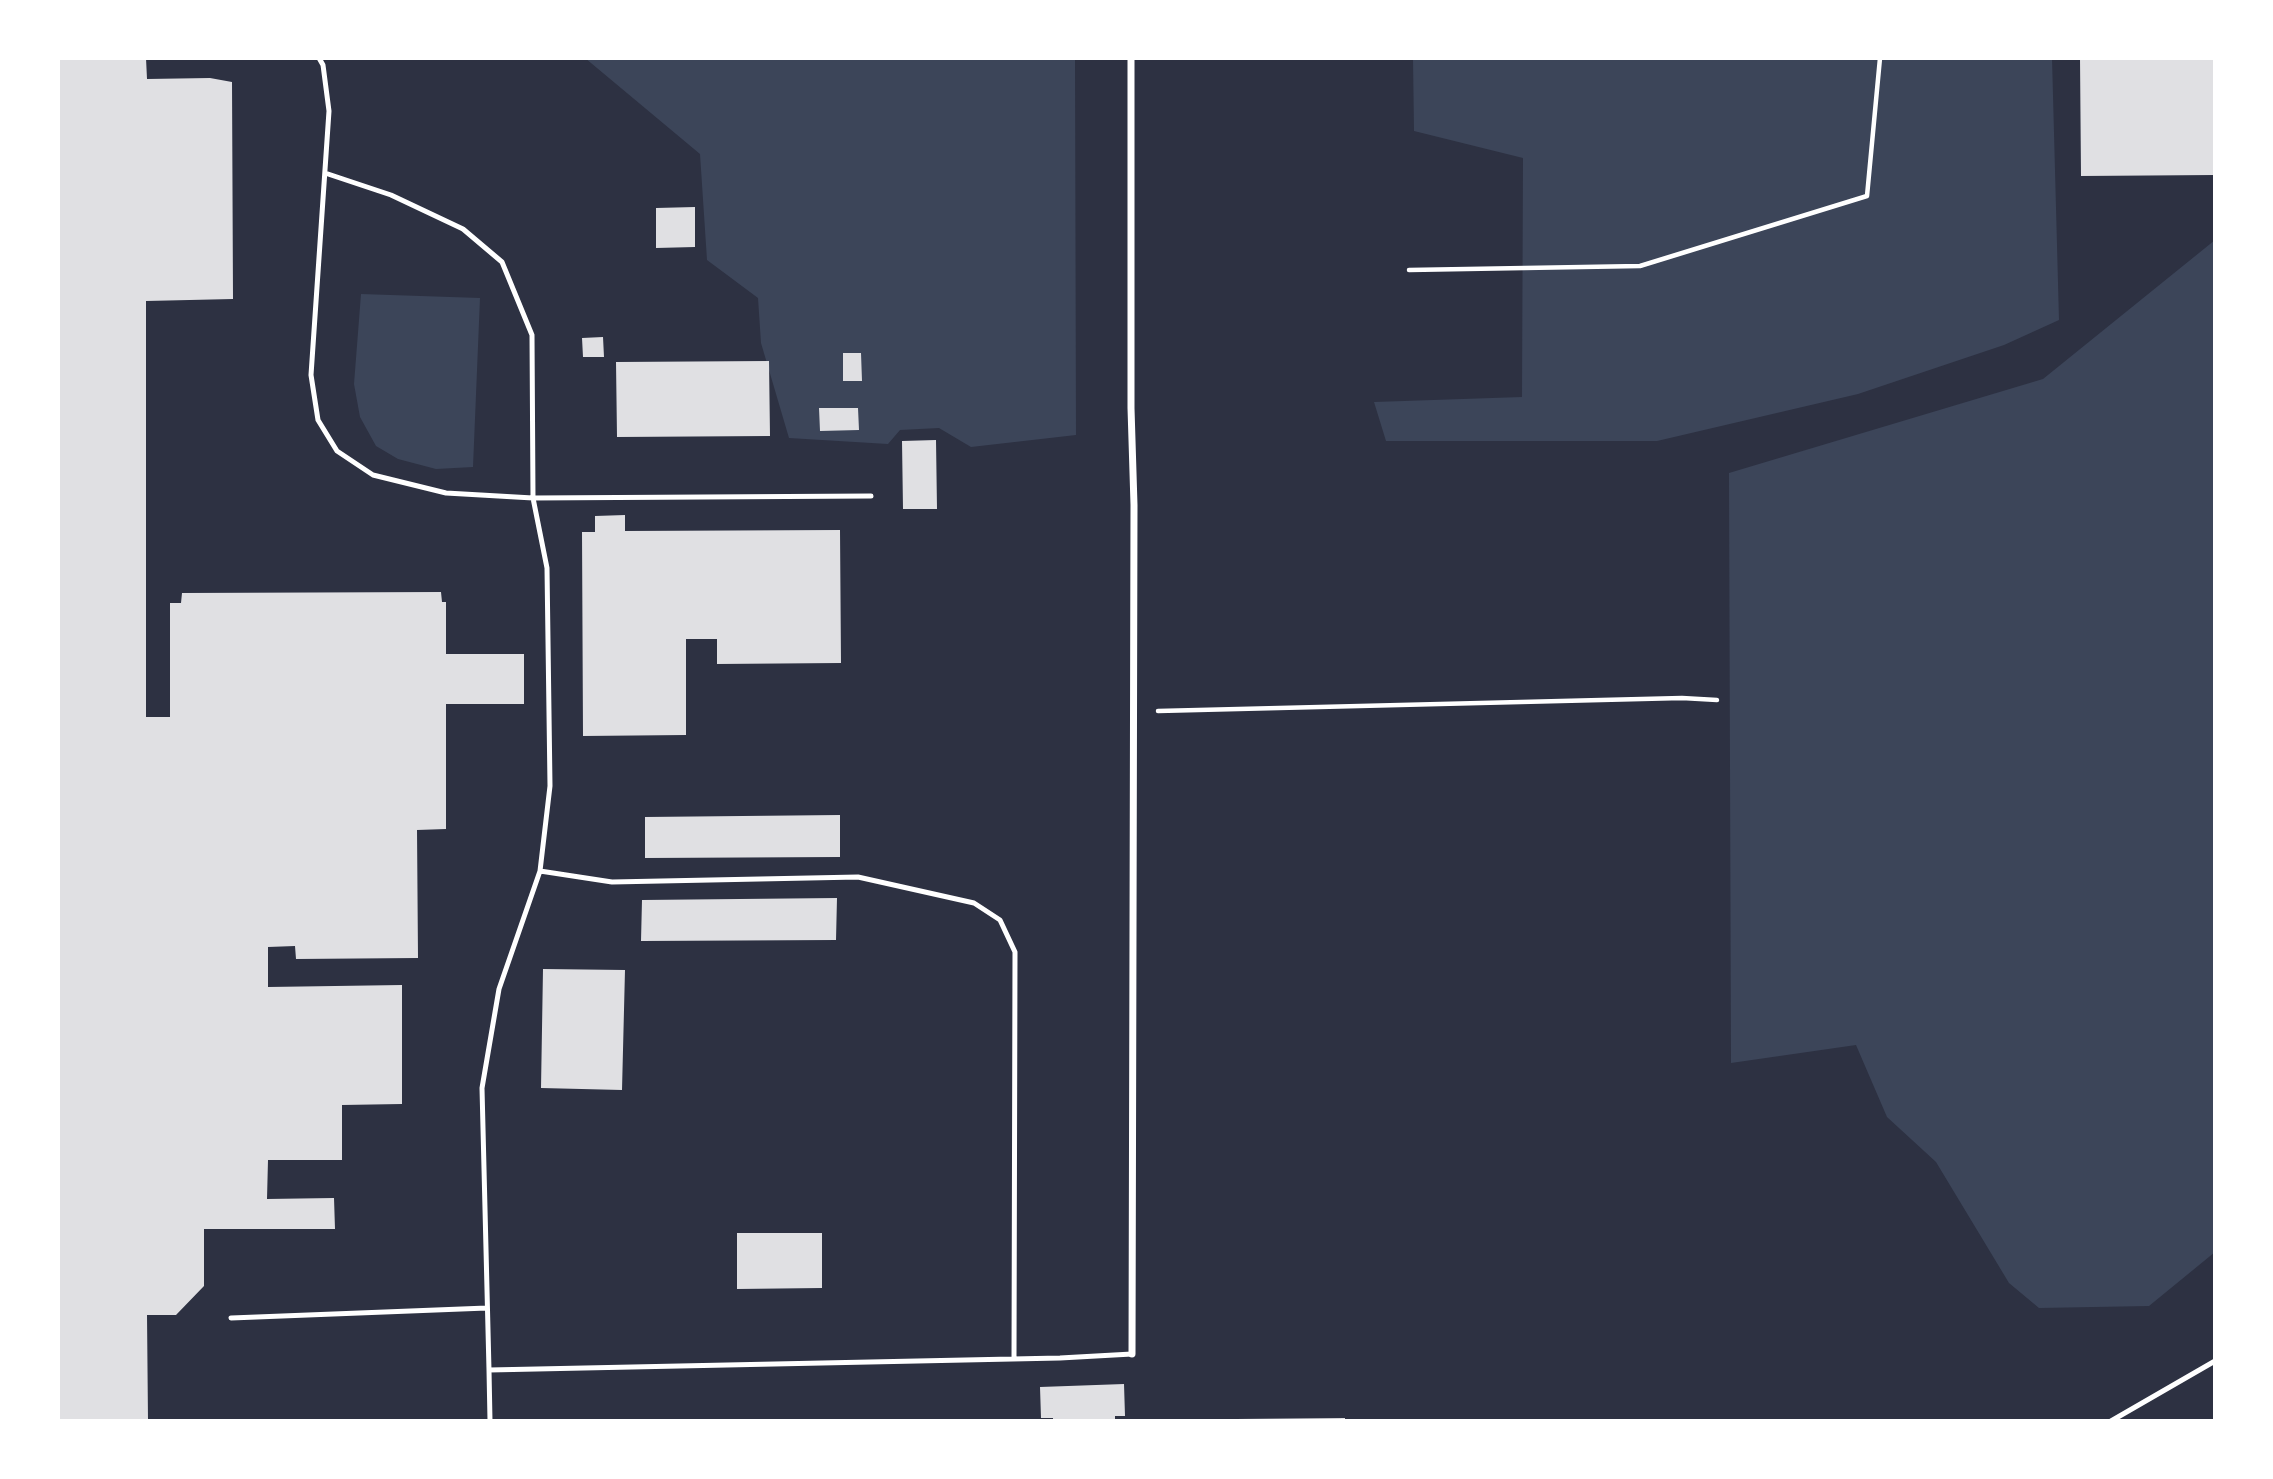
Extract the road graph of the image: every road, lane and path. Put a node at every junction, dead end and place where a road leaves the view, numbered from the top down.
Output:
1 (319, 58) edge
2 (1131, 58) edge
3 (1880, 58) edge
4 (325, 173) junction
5 (1409, 270) dead end
6 (871, 496) dead end
7 (533, 498) junction
8 (1717, 700) dead end
9 (1133, 711) junction
10 (540, 871) junction
11 (487, 1308) junction
12 (232, 1318) dead end
13 (1132, 1354) joint
14 (1014, 1359) junction
15 (2215, 1361) edge
16 (489, 1370) junction
17 (489, 1421) edge
18 (2111, 1421) edge

1 - 4 lane
2 - 9 street
3 - 5 path
4 - 7 lane
4 - 7 lane
6 - 7 lane
7 - 10 lane
8 - 9 path
9 - 13 street
10 - 11 lane
10 - 14 lane
11 - 12 lane
11 - 16 lane
13 - 14 lane
14 - 16 lane
15 - 18 lane
16 - 17 lane

